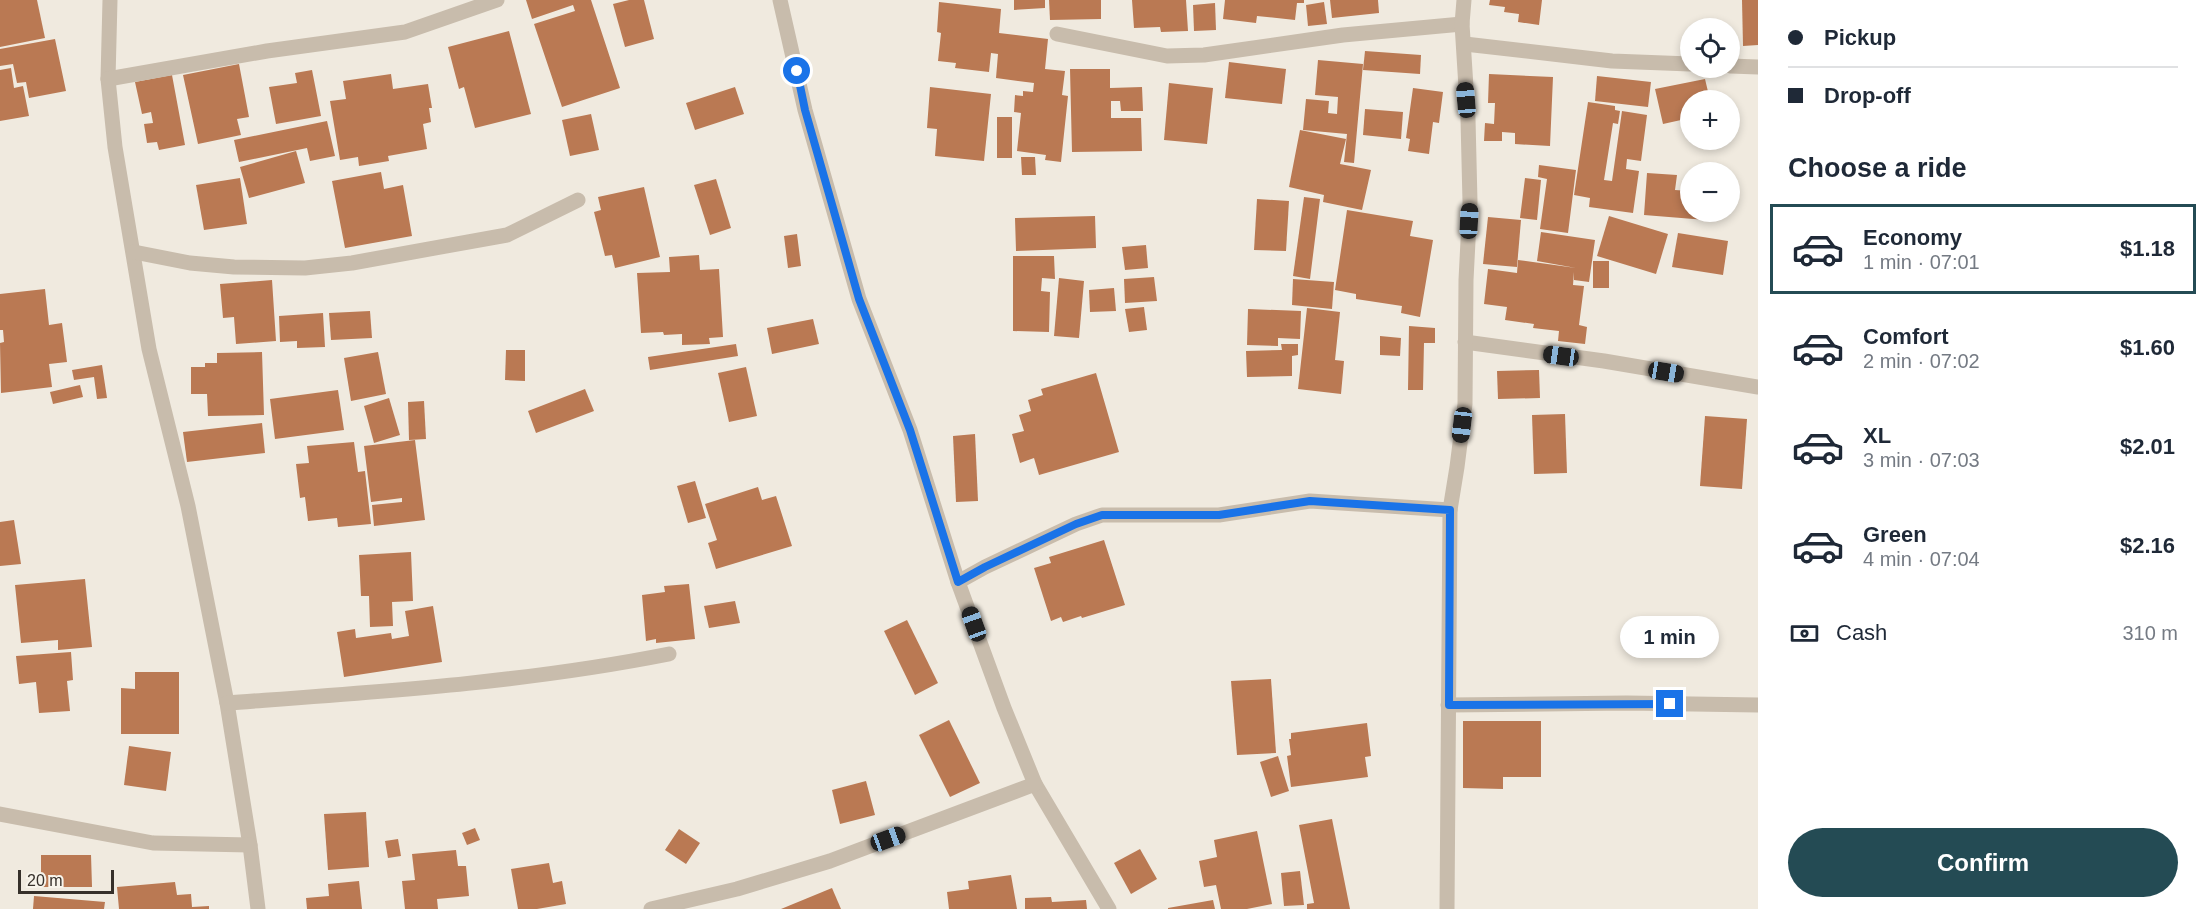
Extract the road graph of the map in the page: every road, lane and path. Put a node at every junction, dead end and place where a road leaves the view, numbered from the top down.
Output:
1 (110, 0) edge
2 (497, 0) edge
3 (780, 0) edge
4 (1464, 0) edge
5 (1462, 24) junction
6 (1057, 34) dead end
7 (1465, 44) junction
8 (1680, 64) edge
9 (1740, 66) edge
10 (1758, 67) edge
11 (108, 79) junction
12 (578, 200) dead end
13 (134, 252) junction
14 (1465, 342) junction
15 (1758, 387) edge
16 (1450, 510) junction
17 (958, 582) junction
18 (669, 654) dead end
19 (228, 703) junction
20 (1449, 705) junction
21 (1758, 705) edge
22 (1035, 784) junction
23 (0, 814) edge
24 (250, 845) junction
25 (258, 909) edge
26 (651, 909) edge
27 (1109, 909) edge
28 (1447, 909) edge

1 - 11 street
2 - 11 street
3 - 17 street
4 - 5 street
5 - 6 street
5 - 7 street
7 - 8 street
7 - 14 street
9 - 10 street
11 - 13 street
12 - 13 street
13 - 19 street
14 - 15 street
14 - 16 street
16 - 17 street
16 - 20 street
17 - 22 street
18 - 19 street
19 - 24 street
20 - 21 street
20 - 28 street
22 - 26 street
22 - 27 street
23 - 24 street
24 - 25 street

